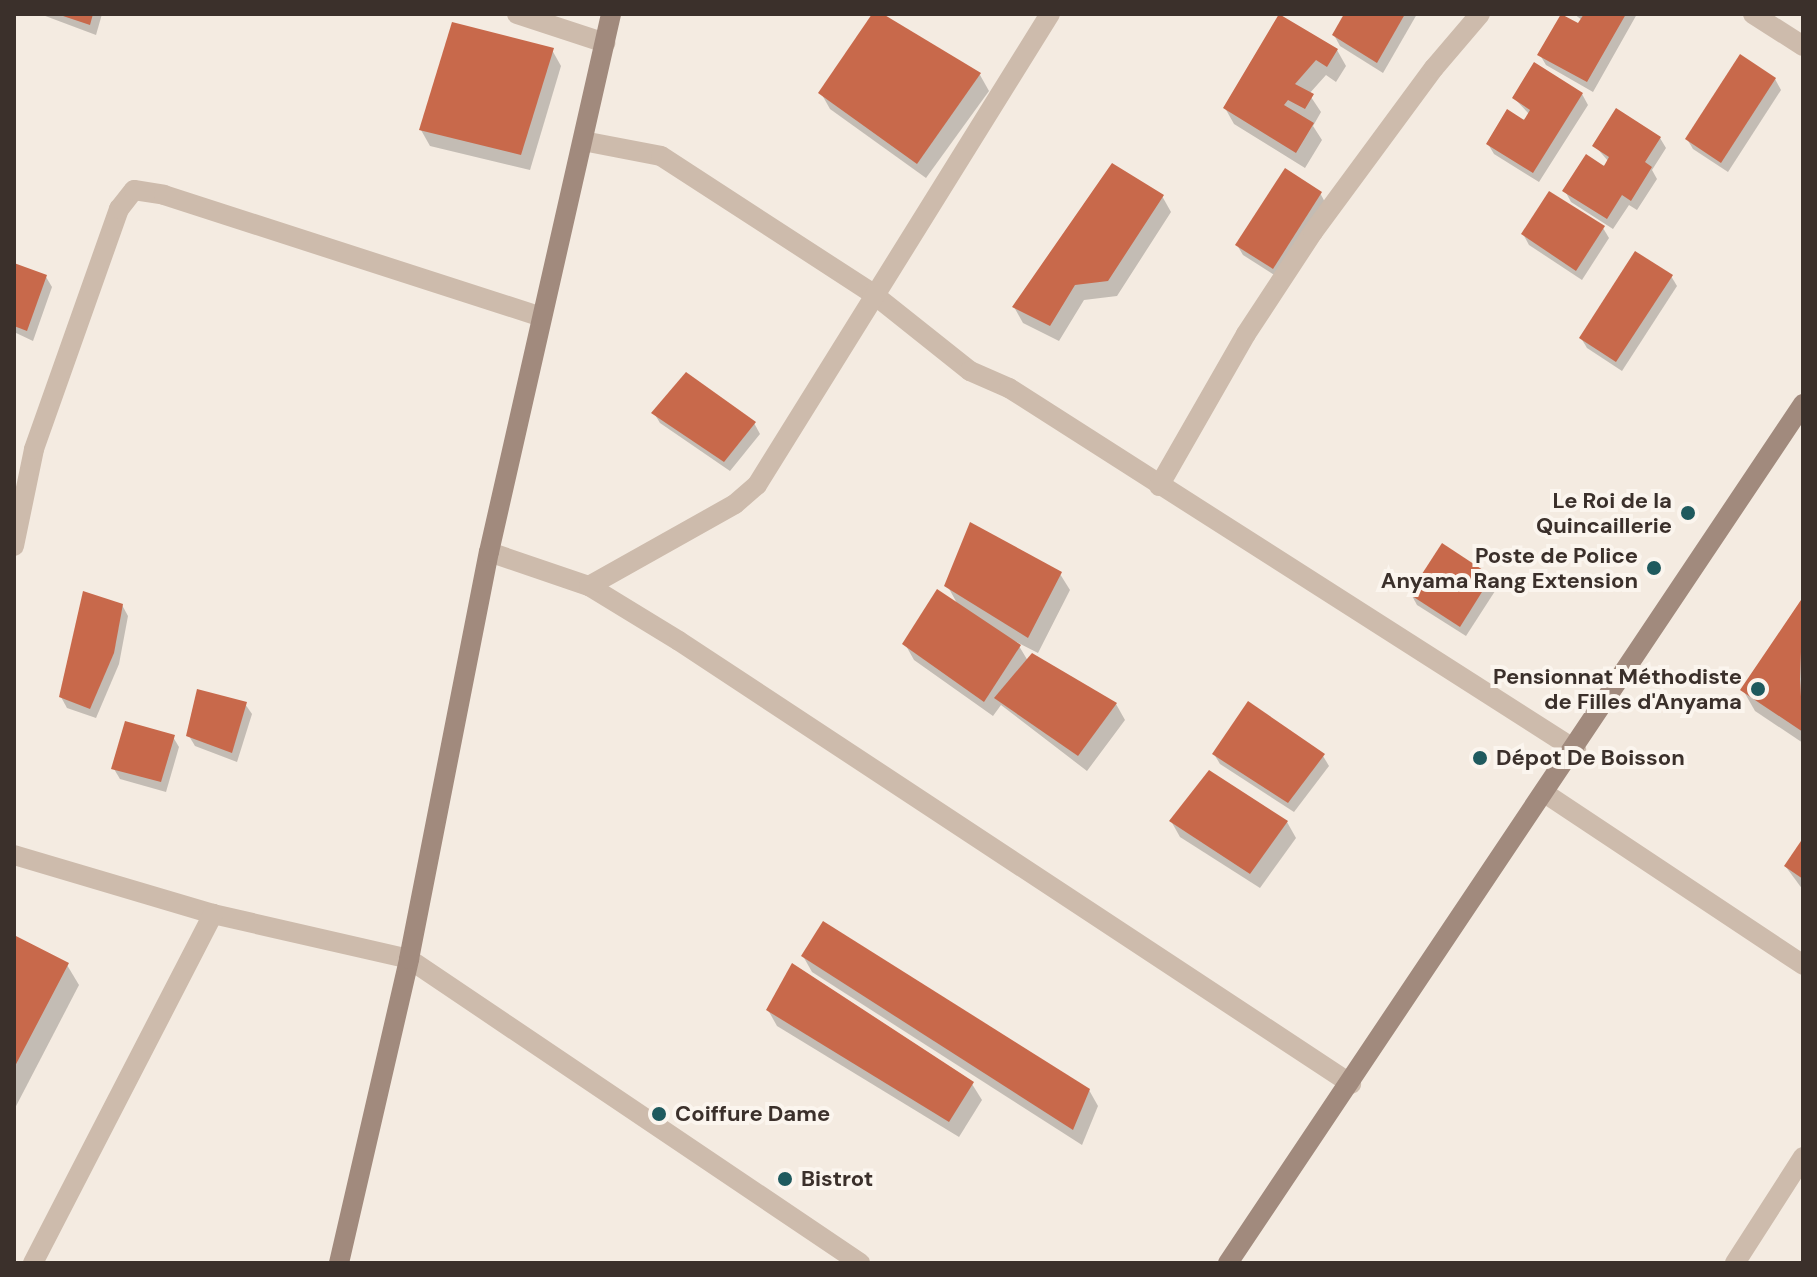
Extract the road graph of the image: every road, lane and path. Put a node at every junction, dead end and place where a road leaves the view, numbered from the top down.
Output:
1 (517, 14) edge
2 (611, 14) edge
3 (1050, 14) edge
4 (1480, 14) edge
5 (1753, 14) edge
6 (605, 43) junction
7 (1803, 46) edge
8 (583, 141) junction
9 (872, 293) junction
10 (542, 317) junction
11 (1803, 404) edge
12 (1159, 486) junction
13 (14, 546) edge
14 (489, 552) junction
15 (589, 586) junction
16 (1576, 750) junction
17 (1546, 794) junction
18 (14, 855) edge
19 (213, 914) junction
20 (409, 959) junction
21 (1803, 965) edge
22 (1351, 1084) junction
23 (1803, 1157) edge
24 (33, 1263) edge
25 (339, 1263) edge
26 (860, 1263) edge
27 (1228, 1263) edge
28 (1735, 1263) edge

1 - 6 street
2 - 6 street
3 - 9 street
4 - 12 street
5 - 7 street
6 - 8 street
8 - 9 street
8 - 10 street
9 - 12 street
9 - 15 street
10 - 13 street
10 - 14 street
11 - 16 street
12 - 16 street
14 - 15 street
14 - 20 street
15 - 22 street
16 - 17 street
17 - 21 street
17 - 22 street
18 - 19 street
19 - 20 street
19 - 24 street
20 - 25 street
20 - 26 street
22 - 27 street
23 - 28 street

